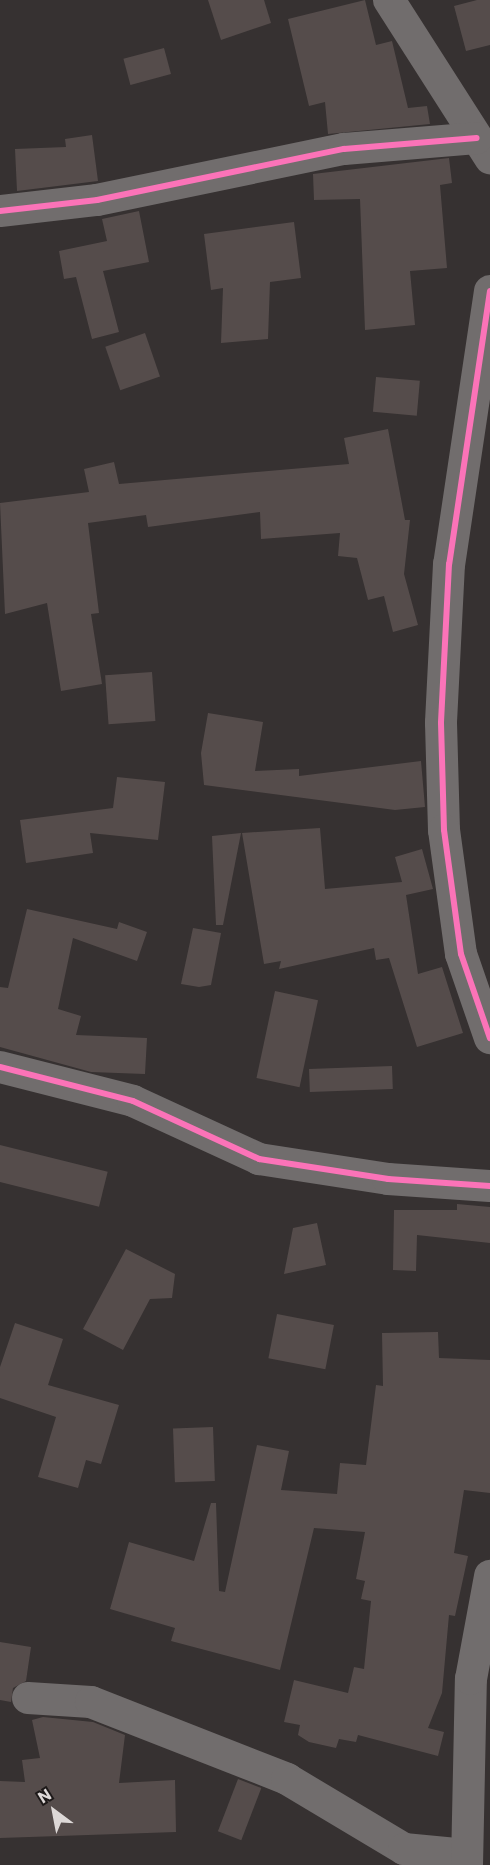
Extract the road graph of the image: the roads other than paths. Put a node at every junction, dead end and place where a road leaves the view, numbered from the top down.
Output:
1 (389, 0) edge
2 (484, 148) edge
3 (0, 211) edge
4 (490, 291) edge
5 (490, 1038) edge
6 (0, 1067) edge
7 (490, 1186) edge
8 (487, 1594) edge
9 (28, 1698) dead end
10 (467, 1860) edge

1 - 2 street
2 - 3 street
4 - 5 street
6 - 7 street
8 - 10 street
9 - 10 street

